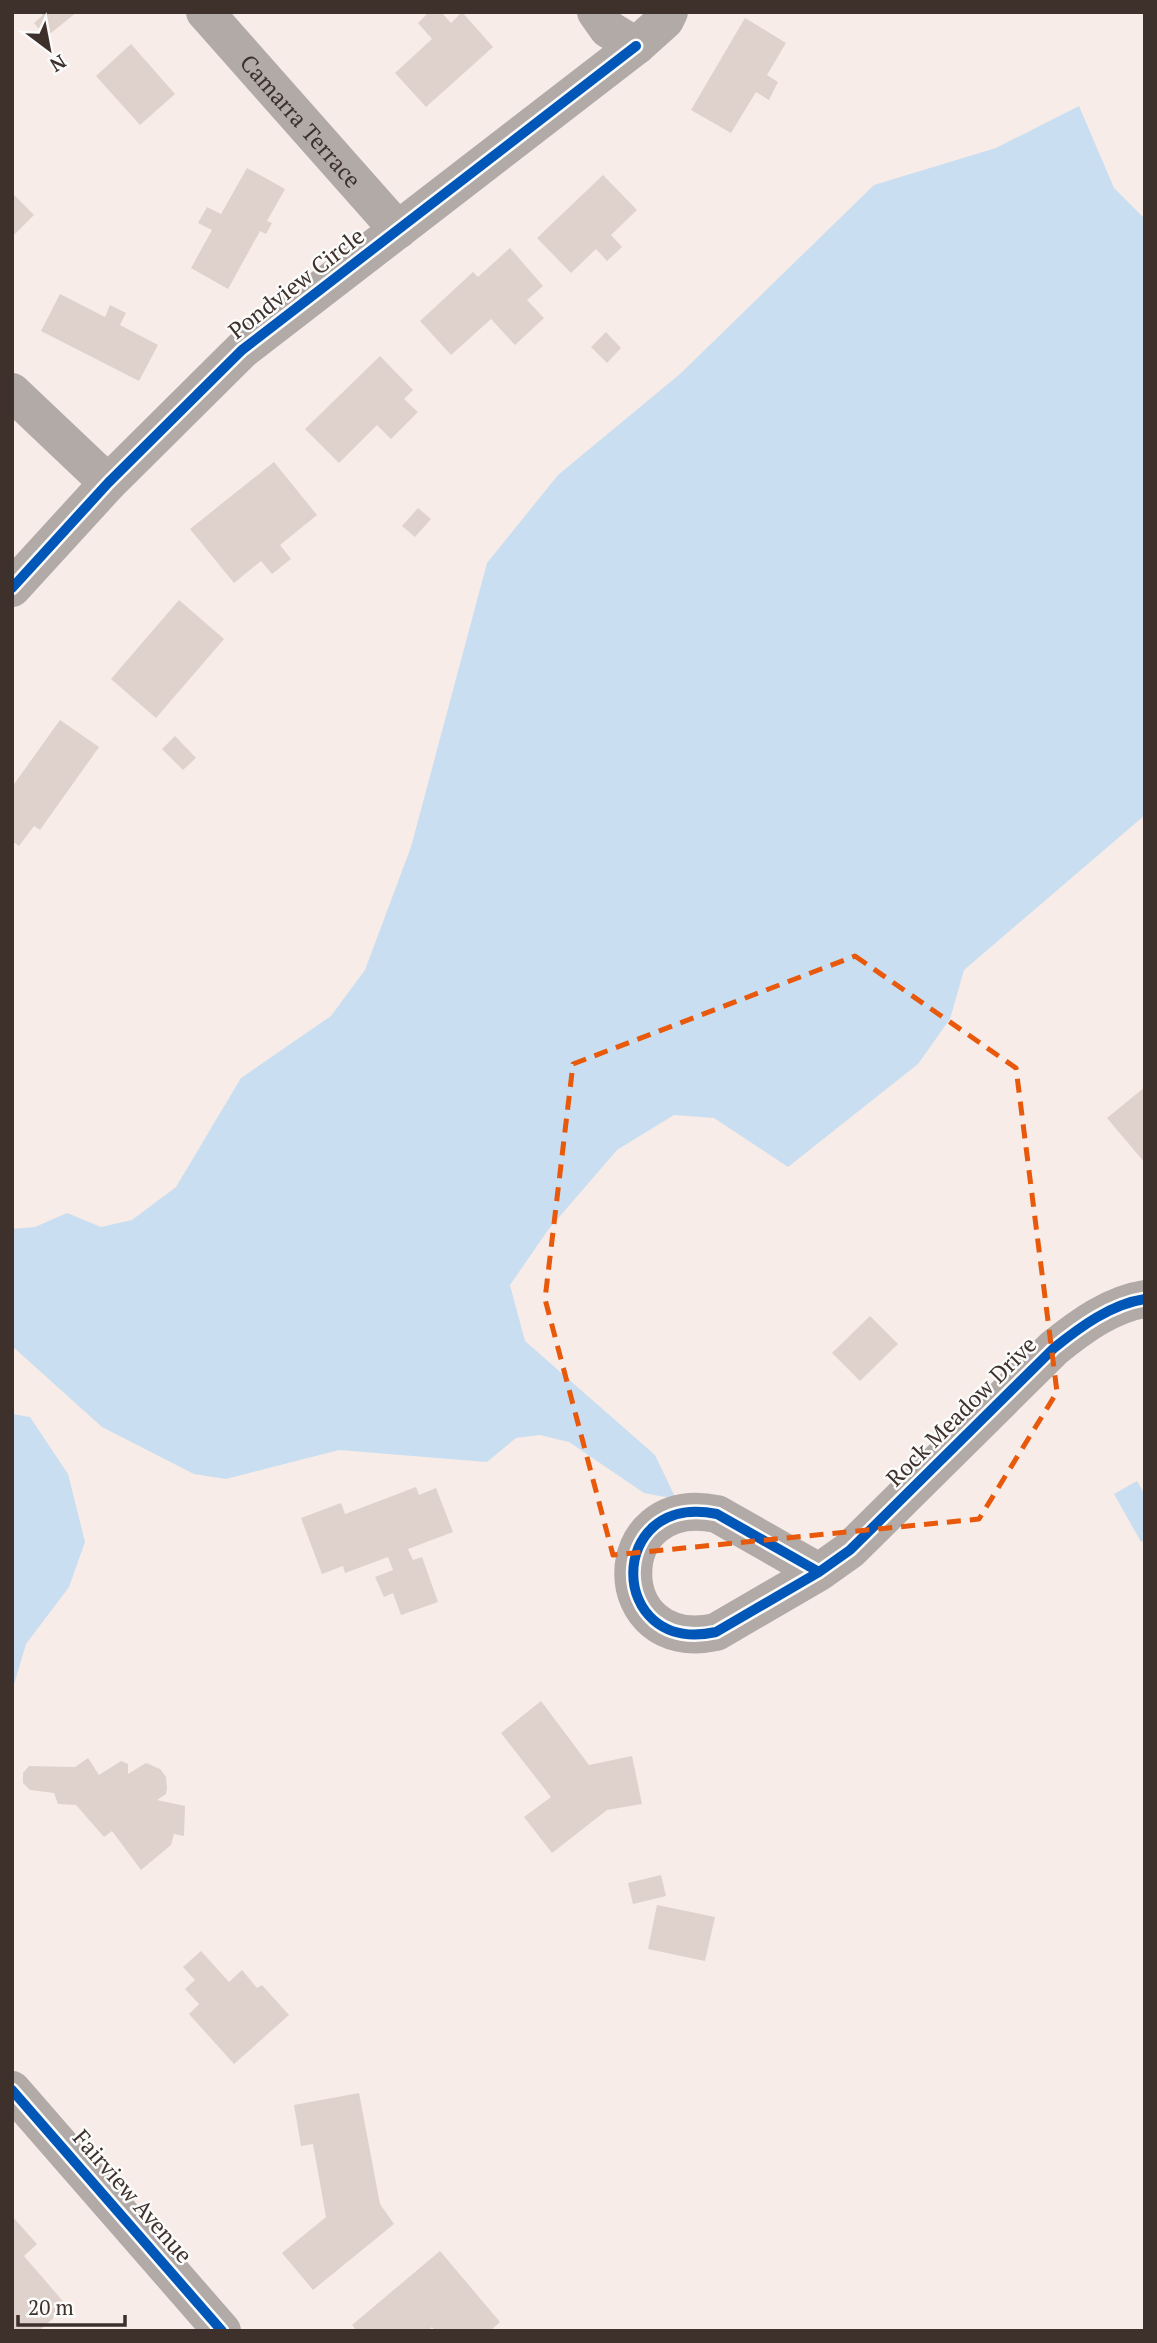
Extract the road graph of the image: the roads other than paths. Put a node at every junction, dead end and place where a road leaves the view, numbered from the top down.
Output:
1 (205, 12) edge
2 (596, 12) edge
3 (669, 12) edge
4 (636, 46) junction
5 (398, 230) junction
6 (12, 392) edge
7 (108, 483) junction
8 (12, 588) edge
9 (1145, 1299) edge
10 (819, 1572) dead end
11 (12, 2090) edge
12 (222, 2331) edge

1 - 5 street, Camarra Terrace
2 - 4 street
3 - 4 street, Pondview Circle
4 - 5 street, Pondview Circle
5 - 7 street, Pondview Circle
6 - 7 street
7 - 8 street, Pondview Circle
9 - 10 street, Rock Meadow Drive
11 - 12 street, Fairview Avenue

